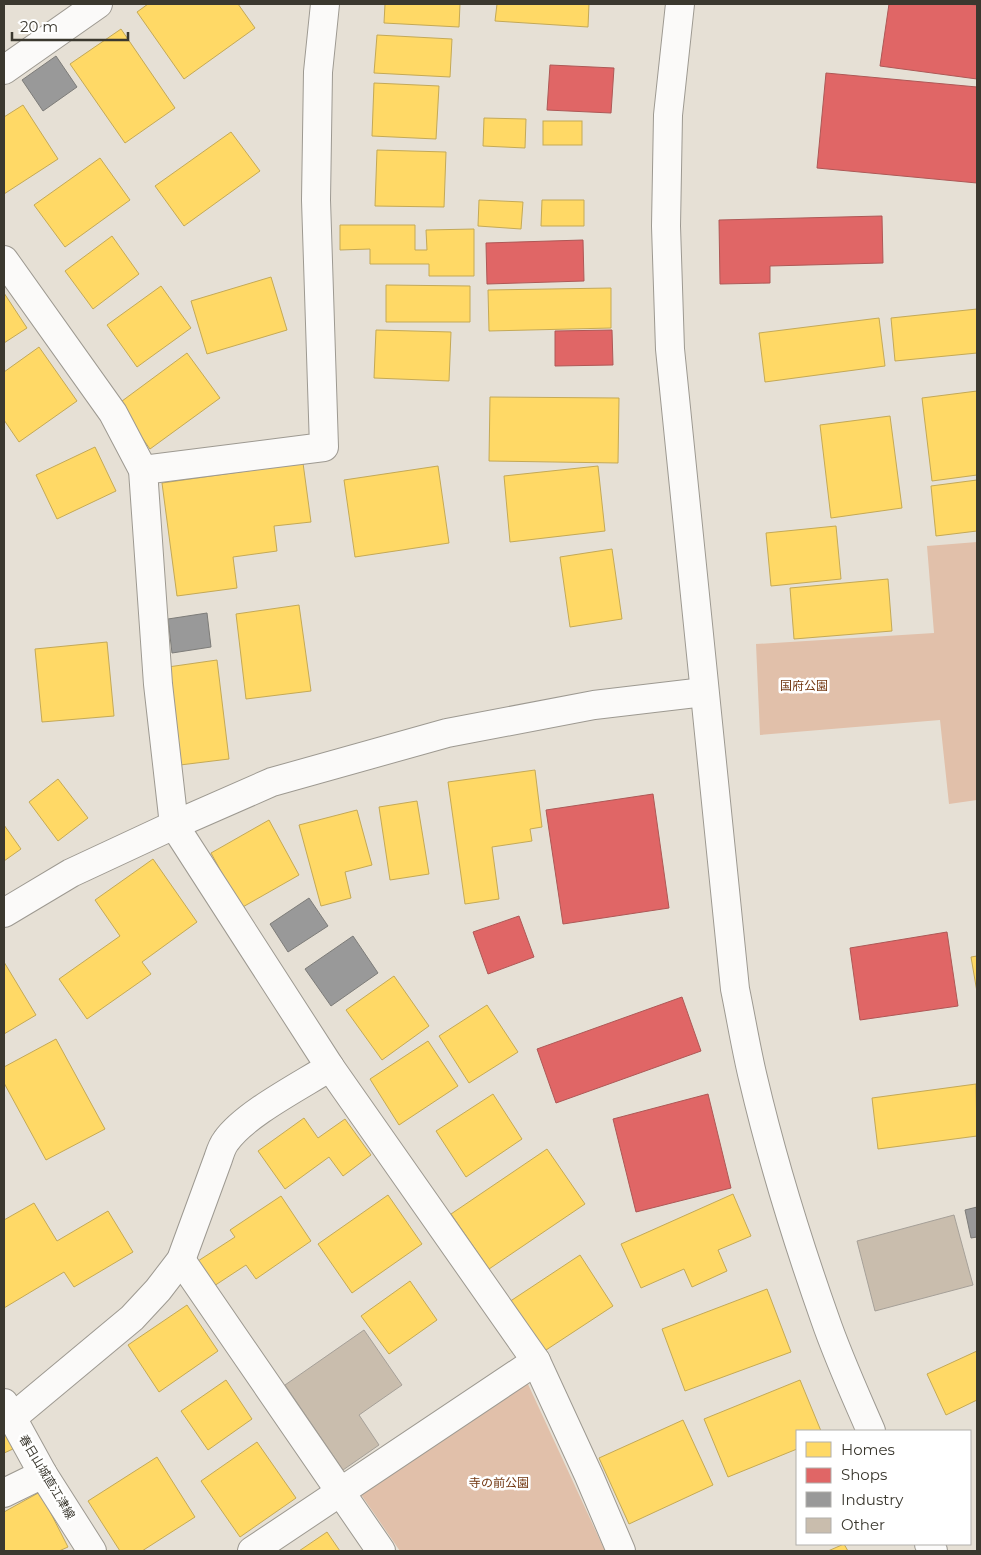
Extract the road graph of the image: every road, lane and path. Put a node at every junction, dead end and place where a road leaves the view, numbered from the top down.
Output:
1 (98, 4) edge
2 (325, 4) edge
3 (680, 4) edge
4 (4, 70) edge
5 (4, 260) edge
6 (143, 470) junction
7 (704, 692) junction
8 (174, 825) junction
9 (4, 913) edge
10 (330, 1067) junction
11 (181, 1260) junction
12 (536, 1361) junction
13 (8, 1410) edge
14 (871, 1430) edge
15 (44, 1474) junction
16 (4, 1492) edge
17 (340, 1492) junction
18 (92, 1551) edge
19 (252, 1551) edge
20 (381, 1551) edge
21 (621, 1551) edge

1 - 4 street
2 - 6 street
3 - 7 street
5 - 6 street
6 - 8 street
7 - 8 street
7 - 14 street
8 - 9 street
8 - 10 street
10 - 11 street
10 - 12 street
11 - 13 street
11 - 17 street
12 - 17 street
12 - 21 street
13 - 15 street, 春日山城直江津線
15 - 16 street
15 - 18 street, 春日山城直江津線
17 - 19 street
17 - 20 street

